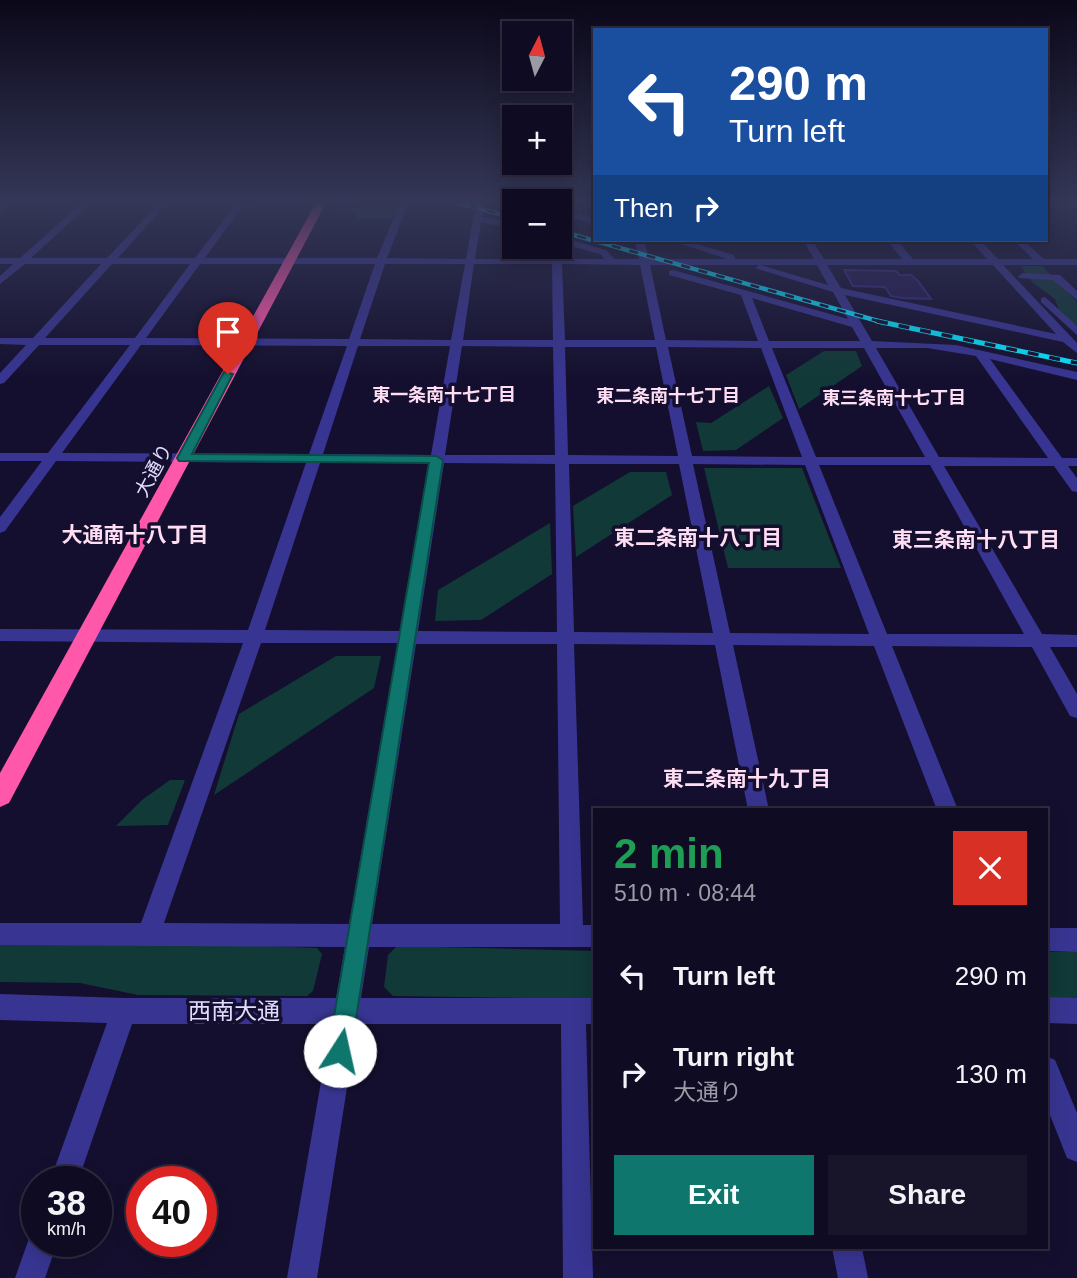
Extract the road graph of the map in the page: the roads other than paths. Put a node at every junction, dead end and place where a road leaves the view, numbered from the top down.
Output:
1 (111, 260) edge
2 (198, 260) edge
3 (22, 261) edge
4 (258, 261) edge
5 (291, 261) junction
6 (382, 261) junction
7 (469, 261) junction
8 (474, 261) edge
9 (557, 261) edge
10 (611, 261) edge
11 (685, 261) edge
12 (739, 261) edge
13 (781, 261) edge
14 (645, 262) junction
15 (820, 262) junction
16 (910, 262) joint
17 (996, 262) junction
18 (1009, 262) junction
19 (1042, 262) joint
20 (1077, 262) edge
21 (673, 273) dead end
22 (1023, 276) junction
23 (0, 281) edge
24 (836, 290) junction
25 (745, 293) junction
26 (1077, 297) edge
27 (857, 325) junction
28 (1077, 332) edge
29 (1065, 338) junction
30 (0, 341) edge
31 (36, 341) junction
32 (136, 341) junction
33 (245, 342) junction
34 (354, 342) junction
35 (457, 343) junction
36 (560, 344) junction
37 (662, 344) junction
38 (764, 344) junction
39 (868, 344) junction
40 (1077, 350) edge
41 (981, 355) junction
42 (1077, 376) edge
43 (0, 380) edge
44 (0, 457) edge
45 (52, 458) junction
46 (183, 458) junction
47 (314, 458) junction
48 (436, 460) junction
49 (563, 460) junction
50 (686, 460) junction
51 (810, 461) junction
52 (933, 461) junction
53 (1058, 463) junction
54 (1077, 463) edge
55 (1077, 488) edge
56 (0, 528) edge
57 (0, 635) edge
58 (88, 636) junction
59 (254, 637) junction
60 (406, 638) junction
61 (565, 638) junction
62 (722, 639) junction
63 (879, 640) junction
64 (1037, 641) junction
65 (1077, 641) edge
66 (1077, 711) edge
67 (0, 796) edge
68 (758, 808) edge
69 (946, 808) edge
70 (149, 933) junction
71 (0, 934) edge
72 (358, 936) junction
73 (583, 936) edge
74 (1048, 939) edge
75 (1077, 940) edge
76 (0, 1007) edge
77 (1048, 1010) edge
78 (124, 1011) junction
79 (346, 1011) junction
80 (584, 1011) edge
81 (1077, 1011) edge
82 (1048, 1074) edge
83 (1077, 1149) edge
84 (69, 1166) edge
85 (847, 1249) edge
86 (37, 1257) edge
87 (30, 1278) edge
88 (302, 1278) edge
89 (578, 1278) edge
90 (853, 1278) edge

1 - 31 street
2 - 32 street
3 - 23 street
4 - 5 street
5 - 6 street
5 - 33 highway, 大通り
6 - 7 street
6 - 34 street
7 - 8 street
7 - 35 street
9 - 36 street
10 - 14 street
11 - 14 street
12 - 24 street
13 - 15 street
14 - 37 street
15 - 16 street
15 - 24 street
16 - 17 street
17 - 18 street
17 - 29 street
18 - 19 street
18 - 22 street
19 - 20 street
21 - 25 street
22 - 26 street
22 - 28 street
24 - 27 street
24 - 29 street
25 - 27 street
25 - 38 street
27 - 39 street
29 - 40 street
30 - 31 street
31 - 32 street
31 - 43 street
32 - 33 street
32 - 45 street
33 - 34 street
33 - 46 highway, 大通り
34 - 35 street
34 - 47 street
35 - 36 street
35 - 48 street
36 - 37 street
36 - 49 street
37 - 38 street
37 - 50 street
38 - 39 street
38 - 51 street
39 - 41 street
39 - 52 street
41 - 42 street
41 - 53 street
44 - 45 street
45 - 46 street
45 - 56 street
46 - 47 street
46 - 58 highway, 大通り
47 - 48 street
47 - 59 street
48 - 49 street
48 - 60 street
49 - 50 street
49 - 61 street
50 - 51 street
50 - 62 street
51 - 52 street
51 - 63 street
52 - 53 street
52 - 64 street
53 - 54 street
53 - 55 street
57 - 58 street
58 - 59 street
58 - 67 highway, 大通り
59 - 60 street
59 - 70 street
60 - 61 street
60 - 72 street
61 - 62 street
61 - 73 street
62 - 63 street
62 - 68 street
63 - 64 street
63 - 69 street
64 - 65 street
64 - 66 street
70 - 71 street
70 - 72 street
72 - 73 street
72 - 79 street
74 - 75 street
76 - 78 street, 西南大通
77 - 81 street
78 - 79 street, 西南大通
78 - 84 street
79 - 80 street, 西南大通
79 - 88 street
80 - 89 street
82 - 83 street
85 - 90 street
86 - 87 street

